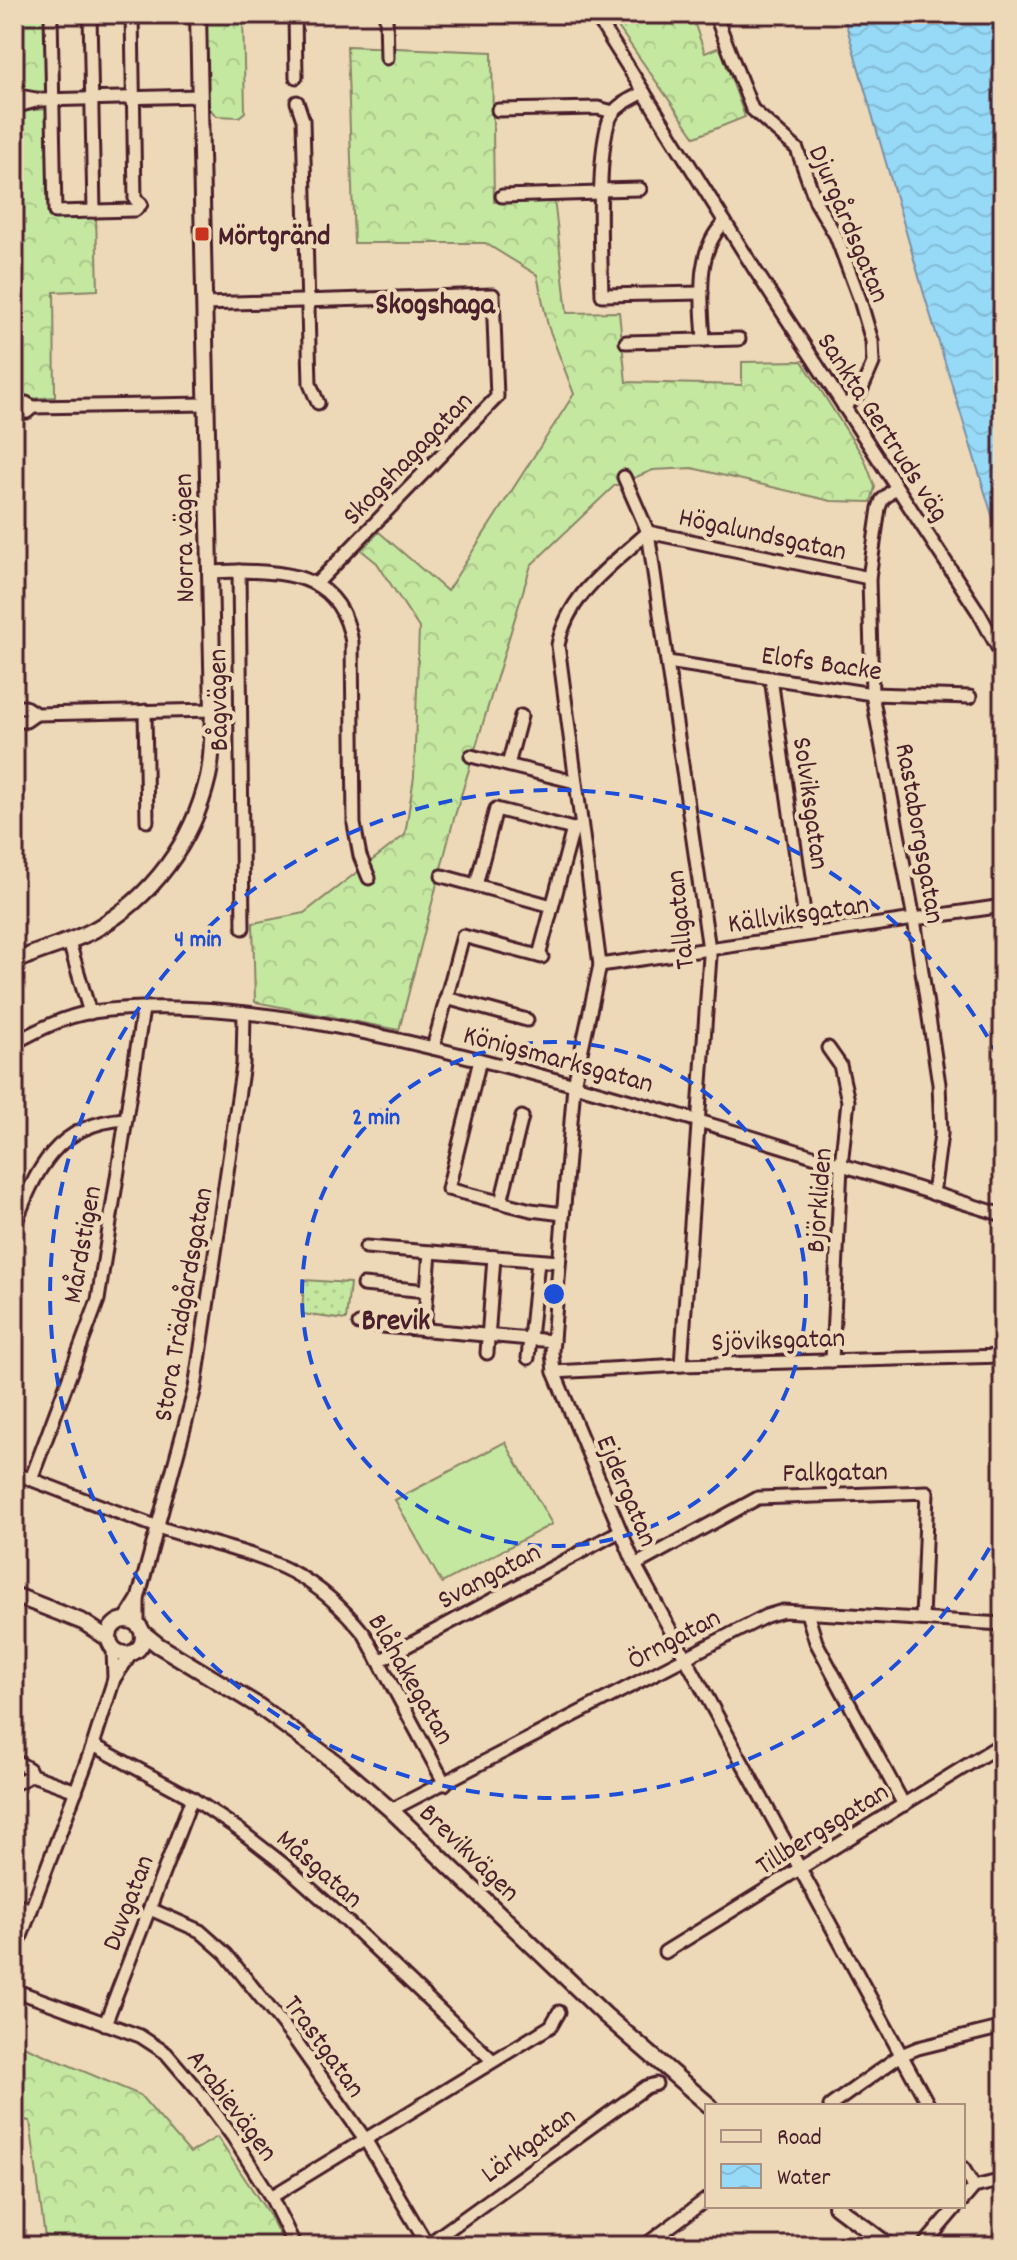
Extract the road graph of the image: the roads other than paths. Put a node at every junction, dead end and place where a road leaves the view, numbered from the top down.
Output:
1 (51, 14) edge
2 (90, 14) edge
3 (132, 14) edge
4 (198, 14) edge
5 (295, 14) edge
6 (386, 14) edge
7 (595, 14) edge
8 (718, 22) dead end
9 (387, 58) dead end
10 (296, 77) dead end
11 (644, 92) junction
12 (14, 95) edge
13 (199, 96) junction
14 (132, 99) junction
15 (47, 100) junction
16 (92, 100) junction
17 (297, 102) dead end
18 (14, 107) edge
19 (498, 110) dead end
20 (613, 112) junction
21 (640, 189) dead end
22 (600, 191) junction
23 (502, 196) dead end
24 (94, 211) junction
25 (725, 222) junction
26 (702, 293) junction
27 (308, 302) junction
28 (204, 304) junction
29 (739, 339) dead end
30 (704, 340) junction
31 (626, 342) dead end
32 (14, 402) edge
33 (318, 403) dead end
34 (206, 404) junction
35 (33, 407) junction
36 (844, 407) junction
37 (14, 413) edge
38 (624, 477) dead end
39 (896, 487) junction
40 (648, 532) junction
41 (239, 571) junction
42 (209, 572) junction
43 (869, 578) junction
44 (317, 583) junction
45 (1003, 657) edge
46 (668, 662) junction
47 (771, 678) junction
48 (872, 694) junction
49 (970, 697) dead end
50 (14, 707) edge
51 (213, 710) junction
52 (145, 711) junction
53 (36, 714) junction
54 (521, 716) dead end
55 (14, 721) edge
56 (471, 756) dead end
57 (508, 765) junction
58 (575, 782) junction
59 (147, 821) dead end
60 (577, 828) junction
61 (442, 876) dead end
62 (369, 878) dead end
63 (476, 885) junction
64 (552, 906) junction
65 (1003, 906) edge
66 (914, 919) junction
67 (243, 928) dead end
68 (807, 934) junction
69 (69, 942) junction
70 (709, 949) junction
71 (14, 962) edge
72 (600, 965) junction
73 (446, 998) junction
74 (143, 1009) junction
75 (90, 1013) junction
76 (244, 1013) junction
77 (527, 1020) dead end
78 (14, 1043) edge
79 (433, 1048) junction
80 (828, 1048) dead end
81 (480, 1060) junction
82 (574, 1085) junction
83 (522, 1117) dead end
84 (125, 1119) junction
85 (699, 1121) junction
86 (841, 1165) junction
87 (933, 1194) junction
88 (501, 1202) junction
89 (563, 1214) junction
90 (1003, 1215) edge
91 (14, 1227) edge
92 (366, 1247) dead end
93 (430, 1252) junction
94 (494, 1257) junction
95 (538, 1261) junction
96 (559, 1262) junction
97 (363, 1285) dead end
98 (427, 1291) junction
99 (359, 1324) dead end
100 (424, 1330) junction
101 (489, 1335) junction
102 (530, 1339) junction
103 (553, 1341) junction
104 (487, 1353) dead end
105 (1003, 1356) edge
106 (528, 1358) dead end
107 (832, 1361) junction
108 (681, 1365) junction
109 (554, 1372) junction
110 (14, 1473) edge
111 (31, 1479) junction
112 (159, 1527) junction
113 (620, 1531) junction
114 (635, 1565) junction
115 (14, 1595) edge
116 (807, 1613) junction
117 (922, 1619) junction
118 (83, 1622) junction
119 (1003, 1624) edge
120 (131, 1625) junction
121 (111, 1644) junction
122 (132, 1653) junction
123 (178, 1657) junction
124 (684, 1658) junction
125 (379, 1661) junction
126 (114, 1679) junction
127 (1003, 1743) edge
128 (93, 1745) junction
129 (14, 1760) edge
130 (32, 1775) junction
131 (14, 1784) edge
132 (445, 1784) junction
133 (76, 1791) junction
134 (192, 1798) junction
135 (904, 1805) junction
136 (391, 1810) junction
137 (799, 1870) junction
138 (14, 1903) edge
139 (150, 1909) junction
140 (31, 1910) junction
141 (665, 1952) dead end
142 (14, 1955) edge
143 (14, 1990) edge
144 (559, 2012) dead end
145 (105, 2024) junction
146 (1003, 2027) edge
147 (901, 2055) junction
148 (492, 2060) junction
149 (656, 2084) dead end
150 (708, 2104) edge
151 (833, 2104) edge
152 (928, 2104) edge
153 (365, 2139) junction
154 (965, 2171) edge
155 (1003, 2180) edge
156 (974, 2187) junction
157 (271, 2197) junction
158 (965, 2198) edge
159 (705, 2200) edge
160 (839, 2208) edge
161 (955, 2208) edge
162 (428, 2245) edge
163 (295, 2246) edge
164 (644, 2246) edge
165 (889, 2246) edge
166 (923, 2246) edge

1 - 15 street
2 - 16 street
3 - 14 street
4 - 13 street, Norra vägen
5 - 10 street
6 - 9 street
7 - 11 street, Sankta Gertruds väg
8 - 36 street, Djurgårdsgatan
11 - 20 street
11 - 25 street, Sankta Gertruds väg
12 - 15 street
13 - 14 street
13 - 28 street, Norra vägen
14 - 16 street
14 - 24 street
15 - 16 street
15 - 18 street
15 - 24 street
16 - 24 street
17 - 27 street
19 - 20 street
20 - 22 street
21 - 22 street
22 - 23 street
22 - 26 street
25 - 26 street
25 - 36 street, Sankta Gertruds väg
26 - 30 street
27 - 28 street, Skogshagagatan
27 - 33 street
27 - 44 street, Skogshagagatan
28 - 34 street, Norra vägen
29 - 30 street
30 - 31 street
32 - 35 street
34 - 35 street
34 - 42 street, Norra vägen
35 - 37 street
36 - 39 street, Sankta Gertruds väg
38 - 40 street, Tallgatan
39 - 43 street, Rastaborgsgatan
39 - 45 street, Sankta Gertruds väg
40 - 43 street, Högalundsgatan
40 - 46 street, Tallgatan
40 - 58 street, Ejdergatan
41 - 42 street
41 - 44 street
41 - 67 street, Bågvägen
42 - 51 street, Norra vägen
43 - 48 street, Rastaborgsgatan
44 - 62 street
46 - 47 street, Elofs Backe
46 - 70 street, Tallgatan
47 - 48 street, Elofs Backe
47 - 68 street, Solviksgatan
48 - 49 street, Elofs Backe
48 - 66 street, Rastaborgsgatan
50 - 53 street
51 - 52 street
51 - 69 street, Norra vägen
52 - 53 street
52 - 59 street
53 - 55 street
54 - 57 street
56 - 57 street
57 - 58 street
58 - 60 street, Ejdergatan
60 - 63 street
60 - 64 street, Ejdergatan
60 - 72 street, Ejdergatan
61 - 63 street
63 - 64 street
64 - 73 street, Ejdergatan
65 - 66 street, Källviksgatan
66 - 68 street, Källviksgatan
66 - 87 street, Rastaborgsgatan
68 - 70 street, Källviksgatan
69 - 71 street, Norra vägen
69 - 75 street
70 - 72 street, Källviksgatan
70 - 85 street, Tallgatan
72 - 82 street, Ejdergatan
73 - 77 street
73 - 79 street, Ejdergatan
74 - 75 street, Königsmarksgatan
74 - 76 street, Königsmarksgatan
74 - 84 street, Mårdstigen
75 - 78 street, Königsmarksgatan
76 - 79 street, Königsmarksgatan
76 - 112 street, Stora Trädgårdsgatan
79 - 81 street, Königsmarksgatan
80 - 86 street, Björkliden
81 - 82 street, Königsmarksgatan
81 - 88 street
82 - 85 street, Königsmarksgatan
82 - 89 street, Ejdergatan
83 - 88 street
84 - 91 street
84 - 111 street, Mårdstigen
85 - 86 street, Königsmarksgatan
85 - 108 street, Tallgatan
86 - 87 street, Königsmarksgatan
86 - 107 street, Björkliden
87 - 90 street, Königsmarksgatan
88 - 89 street
89 - 96 street, Ejdergatan
92 - 93 street
93 - 94 street
93 - 98 street
94 - 95 street
94 - 101 street
95 - 96 street
95 - 102 street
96 - 103 street, Ejdergatan
97 - 98 street
98 - 100 street
99 - 100 street
100 - 101 street
101 - 102 street
101 - 104 street
102 - 103 street
102 - 106 street
103 - 109 street, Ejdergatan
105 - 107 street, Sjöviksgatan
107 - 108 street, Sjöviksgatan
108 - 109 street, Sjöviksgatan
109 - 113 street, Ejdergatan
110 - 111 street, Blåhakegatan
111 - 112 street, Blåhakegatan
112 - 120 street, Stora Trädgårdsgatan
112 - 125 street, Blåhakegatan
113 - 114 street, Ejdergatan
113 - 125 street, Svangatan
114 - 117 street, Falkgatan
114 - 124 street, Ejdergatan
115 - 118 street
116 - 117 street, Örngatan
116 - 124 street, Örngatan
116 - 135 street
117 - 119 street, Örngatan
118 - 120 street
118 - 121 street
120 - 121 street
120 - 122 street
120 - 123 street, Brevikvägen
121 - 122 street
121 - 126 street
122 - 123 street, Brevikvägen
122 - 126 street
123 - 136 street, Brevikvägen
124 - 132 street, Örngatan
124 - 137 street, Ejdergatan
125 - 132 street, Blåhakegatan
126 - 128 street
127 - 135 street, Tillbergsgatan
128 - 133 street
128 - 134 street, Måsgatan
129 - 130 street
130 - 131 street
130 - 133 street
132 - 136 street, Örngatan
133 - 140 street
134 - 139 street, Duvgatan
134 - 148 street, Måsgatan
135 - 137 street, Tillbergsgatan
136 - 150 street, Brevikvägen
137 - 141 street, Tillbergsgatan
137 - 147 street, Ejdergatan
138 - 140 street
139 - 145 street, Duvgatan
139 - 153 street, Trastgatan
140 - 142 street
143 - 145 street, Arabievägen
144 - 148 street
145 - 157 street, Arabievägen
146 - 147 street
147 - 151 street
147 - 152 street, Ejdergatan
148 - 153 street
149 - 162 street, Lärkgatan
153 - 157 street
153 - 162 street, Trastgatan
154 - 156 street
155 - 156 street
156 - 158 street
157 - 163 street, Arabievägen
159 - 164 street
160 - 165 street
161 - 166 street

